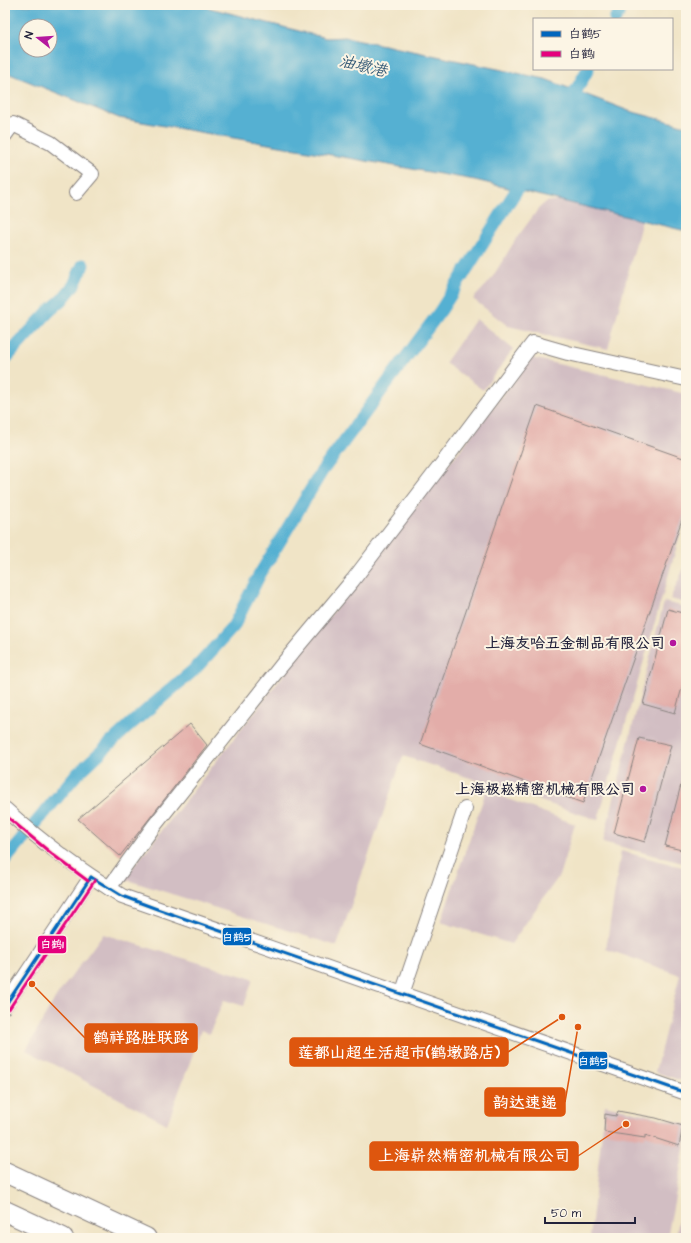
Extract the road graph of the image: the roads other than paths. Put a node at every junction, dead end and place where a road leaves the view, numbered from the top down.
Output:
1 (5, 135) edge
2 (76, 193) dead end
3 (686, 379) edge
4 (465, 809) dead end
5 (8, 812) edge
6 (91, 878) junction
7 (109, 888) junction
8 (402, 994) junction
9 (5, 1006) edge
10 (686, 1093) edge
11 (5, 1172) edge
12 (5, 1211) edge
13 (62, 1238) edge
14 (146, 1238) edge

1 - 2 street
3 - 7 street
4 - 8 street
5 - 6 street
6 - 7 street
6 - 9 street
7 - 8 street
8 - 10 street
11 - 14 highway
12 - 13 highway

